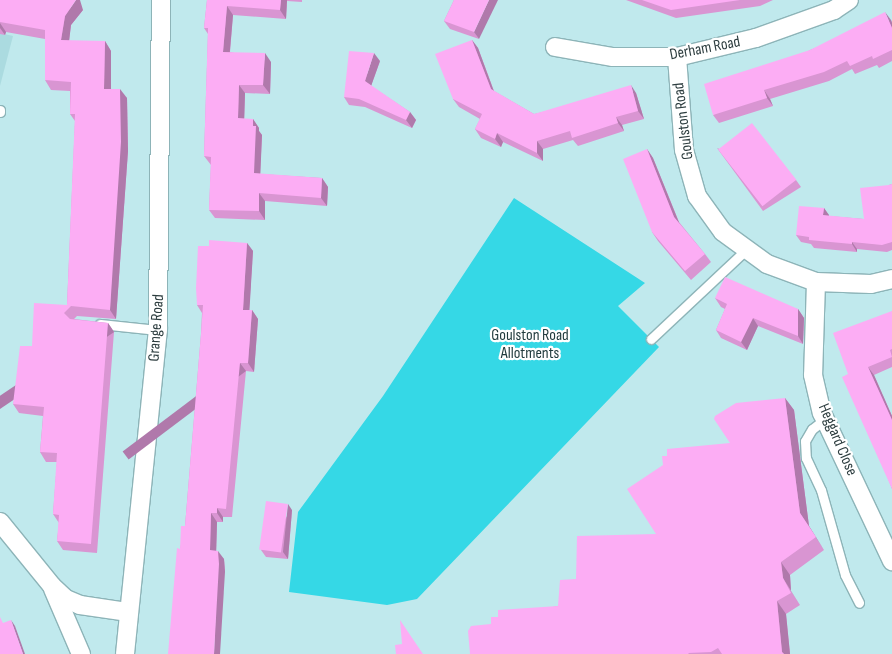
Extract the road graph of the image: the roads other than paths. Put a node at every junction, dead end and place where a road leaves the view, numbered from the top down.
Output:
1 (161, 0) edge
2 (849, 0) edge
3 (555, 46) dead end
4 (676, 57) junction
5 (747, 249) junction
6 (892, 278) edge
7 (816, 282) junction
8 (86, 323) edge
9 (158, 330) junction
10 (651, 339) dead end
11 (825, 419) junction
12 (0, 522) edge
13 (892, 561) edge
14 (52, 586) junction
15 (859, 603) dead end
16 (128, 612) junction
17 (81, 654) edge
18 (125, 654) edge

1 - 9 street, Grange Road
2 - 4 street, Derham Road
3 - 4 street, Derham Road
4 - 5 street, Goulston Road
5 - 7 street, Goulston Road
5 - 10 lane
6 - 7 street, Goulston Road
7 - 11 street, Heggard Close
8 - 9 lane
9 - 16 street, Grange Road
11 - 13 street, Heggard Close
11 - 15 lane
12 - 14 street
14 - 16 street
14 - 17 street
16 - 18 street, Grange Road

